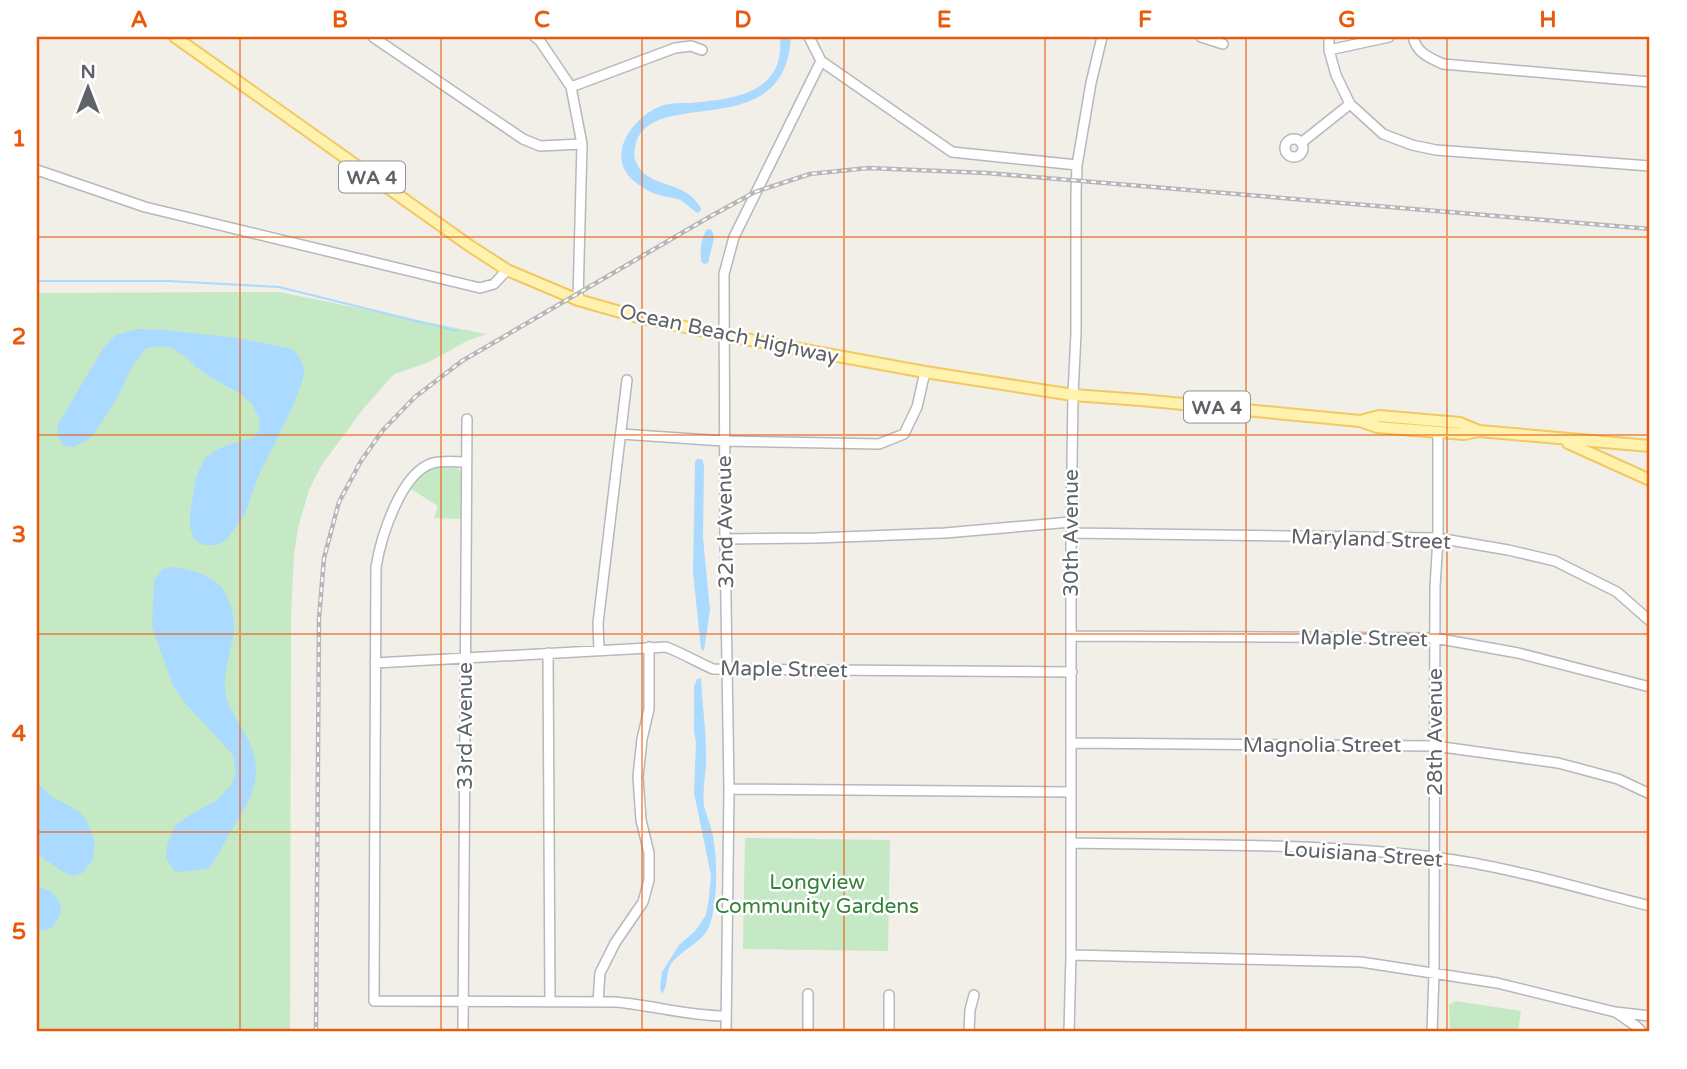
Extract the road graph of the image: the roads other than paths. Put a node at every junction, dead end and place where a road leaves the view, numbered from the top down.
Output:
1 (175, 37) edge
2 (373, 37) edge
3 (535, 37) edge
4 (810, 37) edge
5 (1102, 37) edge
6 (1201, 37) edge
7 (1329, 37) edge
8 (1389, 37) edge
9 (1413, 37) edge
10 (1223, 44) dead end
11 (702, 50) dead end
12 (1329, 50) junction
13 (821, 61) junction
14 (1650, 82) edge
15 (571, 87) junction
16 (1350, 104) junction
17 (1301, 143) dead end
18 (582, 144) junction
19 (1077, 164) junction
20 (1650, 166) edge
21 (37, 170) edge
22 (507, 270) junction
23 (578, 300) junction
24 (723, 335) junction
25 (925, 372) junction
26 (627, 380) dead end
27 (1073, 395) junction
28 (467, 419) dead end
29 (1360, 421) junction
30 (1479, 431) junction
31 (1438, 432) junction
32 (621, 434) junction
33 (1559, 439) junction
34 (724, 441) junction
35 (1628, 445) junction
36 (1650, 446) edge
37 (466, 462) junction
38 (1634, 471) junction
39 (1650, 480) edge
40 (1071, 522) junction
41 (1071, 533) junction
42 (1438, 538) junction
43 (725, 539) junction
44 (1650, 621) edge
45 (1071, 636) junction
46 (1435, 638) junction
47 (649, 647) junction
48 (599, 649) junction
49 (548, 653) junction
50 (466, 658) junction
51 (375, 663) junction
52 (727, 669) junction
53 (1072, 672) junction
54 (1650, 687) edge
55 (1072, 743) junction
56 (1435, 746) junction
57 (729, 789) junction
58 (1071, 792) junction
59 (1650, 794) edge
60 (1071, 843) junction
61 (1435, 858) junction
62 (1650, 906) edge
63 (1071, 955) junction
64 (1434, 974) junction
65 (808, 994) dead end
66 (889, 995) dead end
67 (974, 995) dead end
68 (463, 1002) junction
69 (550, 1002) junction
70 (598, 1002) junction
71 (1615, 1012) junction
72 (726, 1016) junction
73 (1650, 1016) edge
74 (463, 1032) edge
75 (726, 1032) edge
76 (807, 1032) edge
77 (889, 1032) edge
78 (969, 1032) edge
79 (1069, 1032) edge
80 (1432, 1032) edge
81 (1642, 1032) edge

1 - 22 main road, Ocean Beach Highway / WA 4
2 - 18 street
3 - 15 street
4 - 13 street
5 - 19 street, 30th Avenue
6 - 10 street
7 - 12 street
8 - 12 street
9 - 14 street
11 - 15 street
12 - 16 street
13 - 19 street
13 - 24 street, 32nd Avenue
15 - 18 street
16 - 17 street
16 - 20 street
18 - 23 street
19 - 27 street, 30th Avenue
21 - 22 street
22 - 23 main road, Ocean Beach Highway / WA 4
23 - 24 main road, Ocean Beach Highway / WA 4
24 - 25 main road, Ocean Beach Highway / WA 4
24 - 34 street, 32nd Avenue
25 - 27 main road, Ocean Beach Highway / WA 4
25 - 34 street
26 - 32 street
27 - 29 main road, Ocean Beach Highway / WA 4
27 - 40 street, 30th Avenue
28 - 37 street, 33rd Avenue
29 - 30 main road, Ocean Beach Highway / WA 4
29 - 31 main road, Ocean Beach Highway / WA 4
30 - 31 main road, Ocean Beach Highway / WA 4
30 - 33 main road, Ocean Beach Highway / WA 4
31 - 42 street, 28th Avenue
32 - 34 street
32 - 48 street
33 - 35 main road, Ocean Beach Highway / WA 4
33 - 38 main road
34 - 43 street, 32nd Avenue
35 - 36 main road, Ocean Beach Highway / WA 4
35 - 38 main road
37 - 50 street, 33rd Avenue
37 - 51 street
38 - 39 main road
40 - 41 street, 30th Avenue
40 - 43 street
41 - 42 street, Maryland Street
41 - 45 street, 30th Avenue
42 - 44 street, Maryland Street
42 - 46 street, 28th Avenue
43 - 52 street, 32nd Avenue
45 - 46 street, Maple Street
45 - 53 street, 30th Avenue
46 - 54 street, Maple Street
46 - 56 street, 28th Avenue
47 - 48 street, Maple Street
47 - 52 street, Maple Street
47 - 70 street
48 - 49 street, Maple Street
49 - 50 street, Maple Street
49 - 69 street
50 - 51 street, Maple Street
50 - 68 street, 33rd Avenue
51 - 68 street
52 - 53 street, Maple Street
52 - 57 street, 32nd Avenue
53 - 55 street, 30th Avenue
55 - 56 street, Magnolia Street
55 - 58 street, 30th Avenue
56 - 59 street, Magnolia Street
56 - 61 street, 28th Avenue
57 - 58 street
57 - 72 street, 32nd Avenue
58 - 60 street, 30th Avenue
60 - 61 street, Louisiana Street
60 - 63 street, 30th Avenue
61 - 62 street, Louisiana Street
61 - 64 street, 28th Avenue
63 - 64 street
63 - 79 street, 30th Avenue
64 - 71 street
64 - 80 street, 28th Avenue
65 - 76 street
66 - 77 street
67 - 78 street
68 - 69 street
68 - 74 street, 33rd Avenue
69 - 70 street
70 - 72 street
71 - 73 street
71 - 81 street
72 - 75 street, 32nd Avenue

